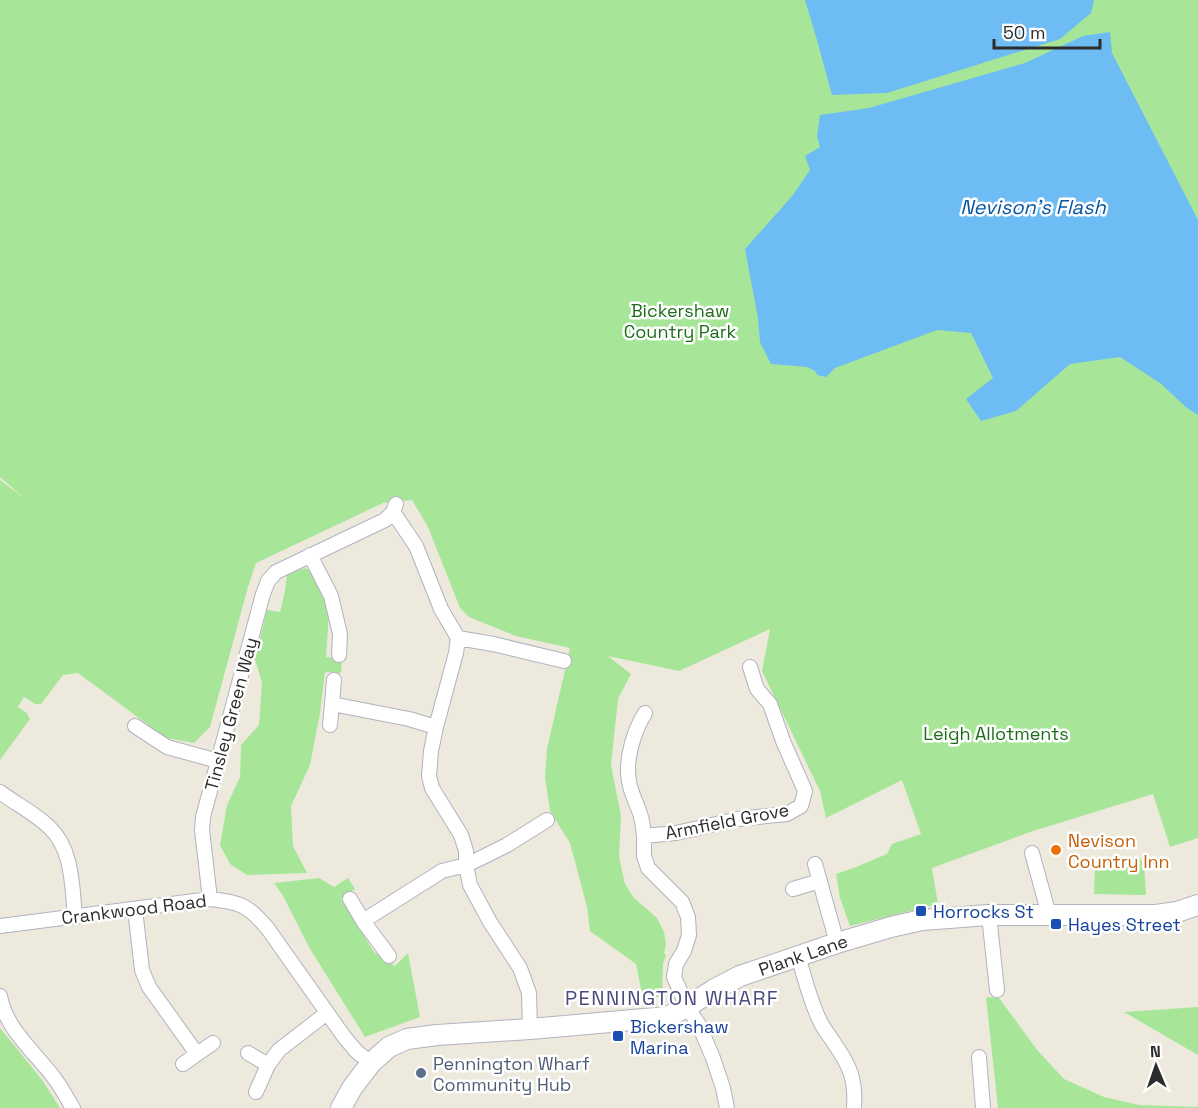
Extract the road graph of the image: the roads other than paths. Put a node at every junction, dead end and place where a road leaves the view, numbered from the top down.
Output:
1 (310, 555) junction
2 (458, 638) junction
3 (339, 655) dead end
4 (564, 661) dead end
5 (750, 667) dead end
6 (334, 680) dead end
7 (333, 704) junction
8 (645, 713) dead end
9 (330, 725) dead end
10 (135, 726) dead end
11 (436, 727) junction
12 (218, 761) junction
13 (0, 792) edge
14 (547, 820) dead end
15 (644, 836) junction
16 (1032, 853) dead end
17 (815, 864) dead end
18 (466, 865) junction
19 (820, 881) junction
20 (793, 889) dead end
21 (210, 899) junction
22 (350, 899) dead end
23 (1198, 905) edge
24 (135, 909) junction
25 (990, 915) junction
26 (1049, 915) junction
27 (75, 916) junction
28 (363, 921) junction
29 (0, 926) edge
30 (837, 943) junction
31 (389, 956) dead end
32 (798, 956) junction
33 (997, 990) dead end
34 (0, 996) edge
35 (687, 1007) junction
36 (327, 1013) junction
37 (530, 1029) junction
38 (213, 1043) dead end
39 (248, 1053) dead end
40 (197, 1054) junction
41 (979, 1057) dead end
42 (371, 1063) junction
43 (183, 1064) dead end
44 (267, 1065) junction
45 (981, 1082) junction
46 (967, 1084) dead end
47 (256, 1092) dead end
48 (73, 1108) edge
49 (341, 1108) edge
50 (727, 1108) edge
51 (854, 1108) edge
52 (983, 1108) edge

1 - 2 street, Tinsley Green Way
1 - 3 street
1 - 12 street, Tinsley Green Way
2 - 4 street
2 - 11 street
5 - 15 street, Armfield Grove
6 - 7 street
7 - 9 street
7 - 11 street
8 - 15 street, Armfield Grove
10 - 12 street
11 - 18 street
12 - 21 street, Tinsley Green Way
13 - 27 street
14 - 18 street
15 - 35 street, Armfield Grove
16 - 26 street
17 - 19 street
18 - 28 street
18 - 37 street
19 - 20 street
19 - 30 street
21 - 24 street, Crankwood Road
21 - 36 street, Crankwood Road
22 - 28 street
23 - 26 street, Plank Lane
24 - 27 street, Crankwood Road
24 - 40 street
25 - 26 street, Plank Lane
25 - 30 street, Plank Lane
25 - 33 street
27 - 29 street, Crankwood Road
28 - 31 street
30 - 32 street, Plank Lane
32 - 35 street, Plank Lane
32 - 51 street
34 - 48 street
35 - 37 street, Plank Lane
35 - 50 street, Armfield Grove
36 - 42 street, Crankwood Road
36 - 44 street
37 - 42 street, Plank Lane
38 - 40 street
39 - 44 street
40 - 43 street
41 - 45 street
42 - 49 street, Plank Lane
44 - 47 street
45 - 46 street
45 - 52 street

